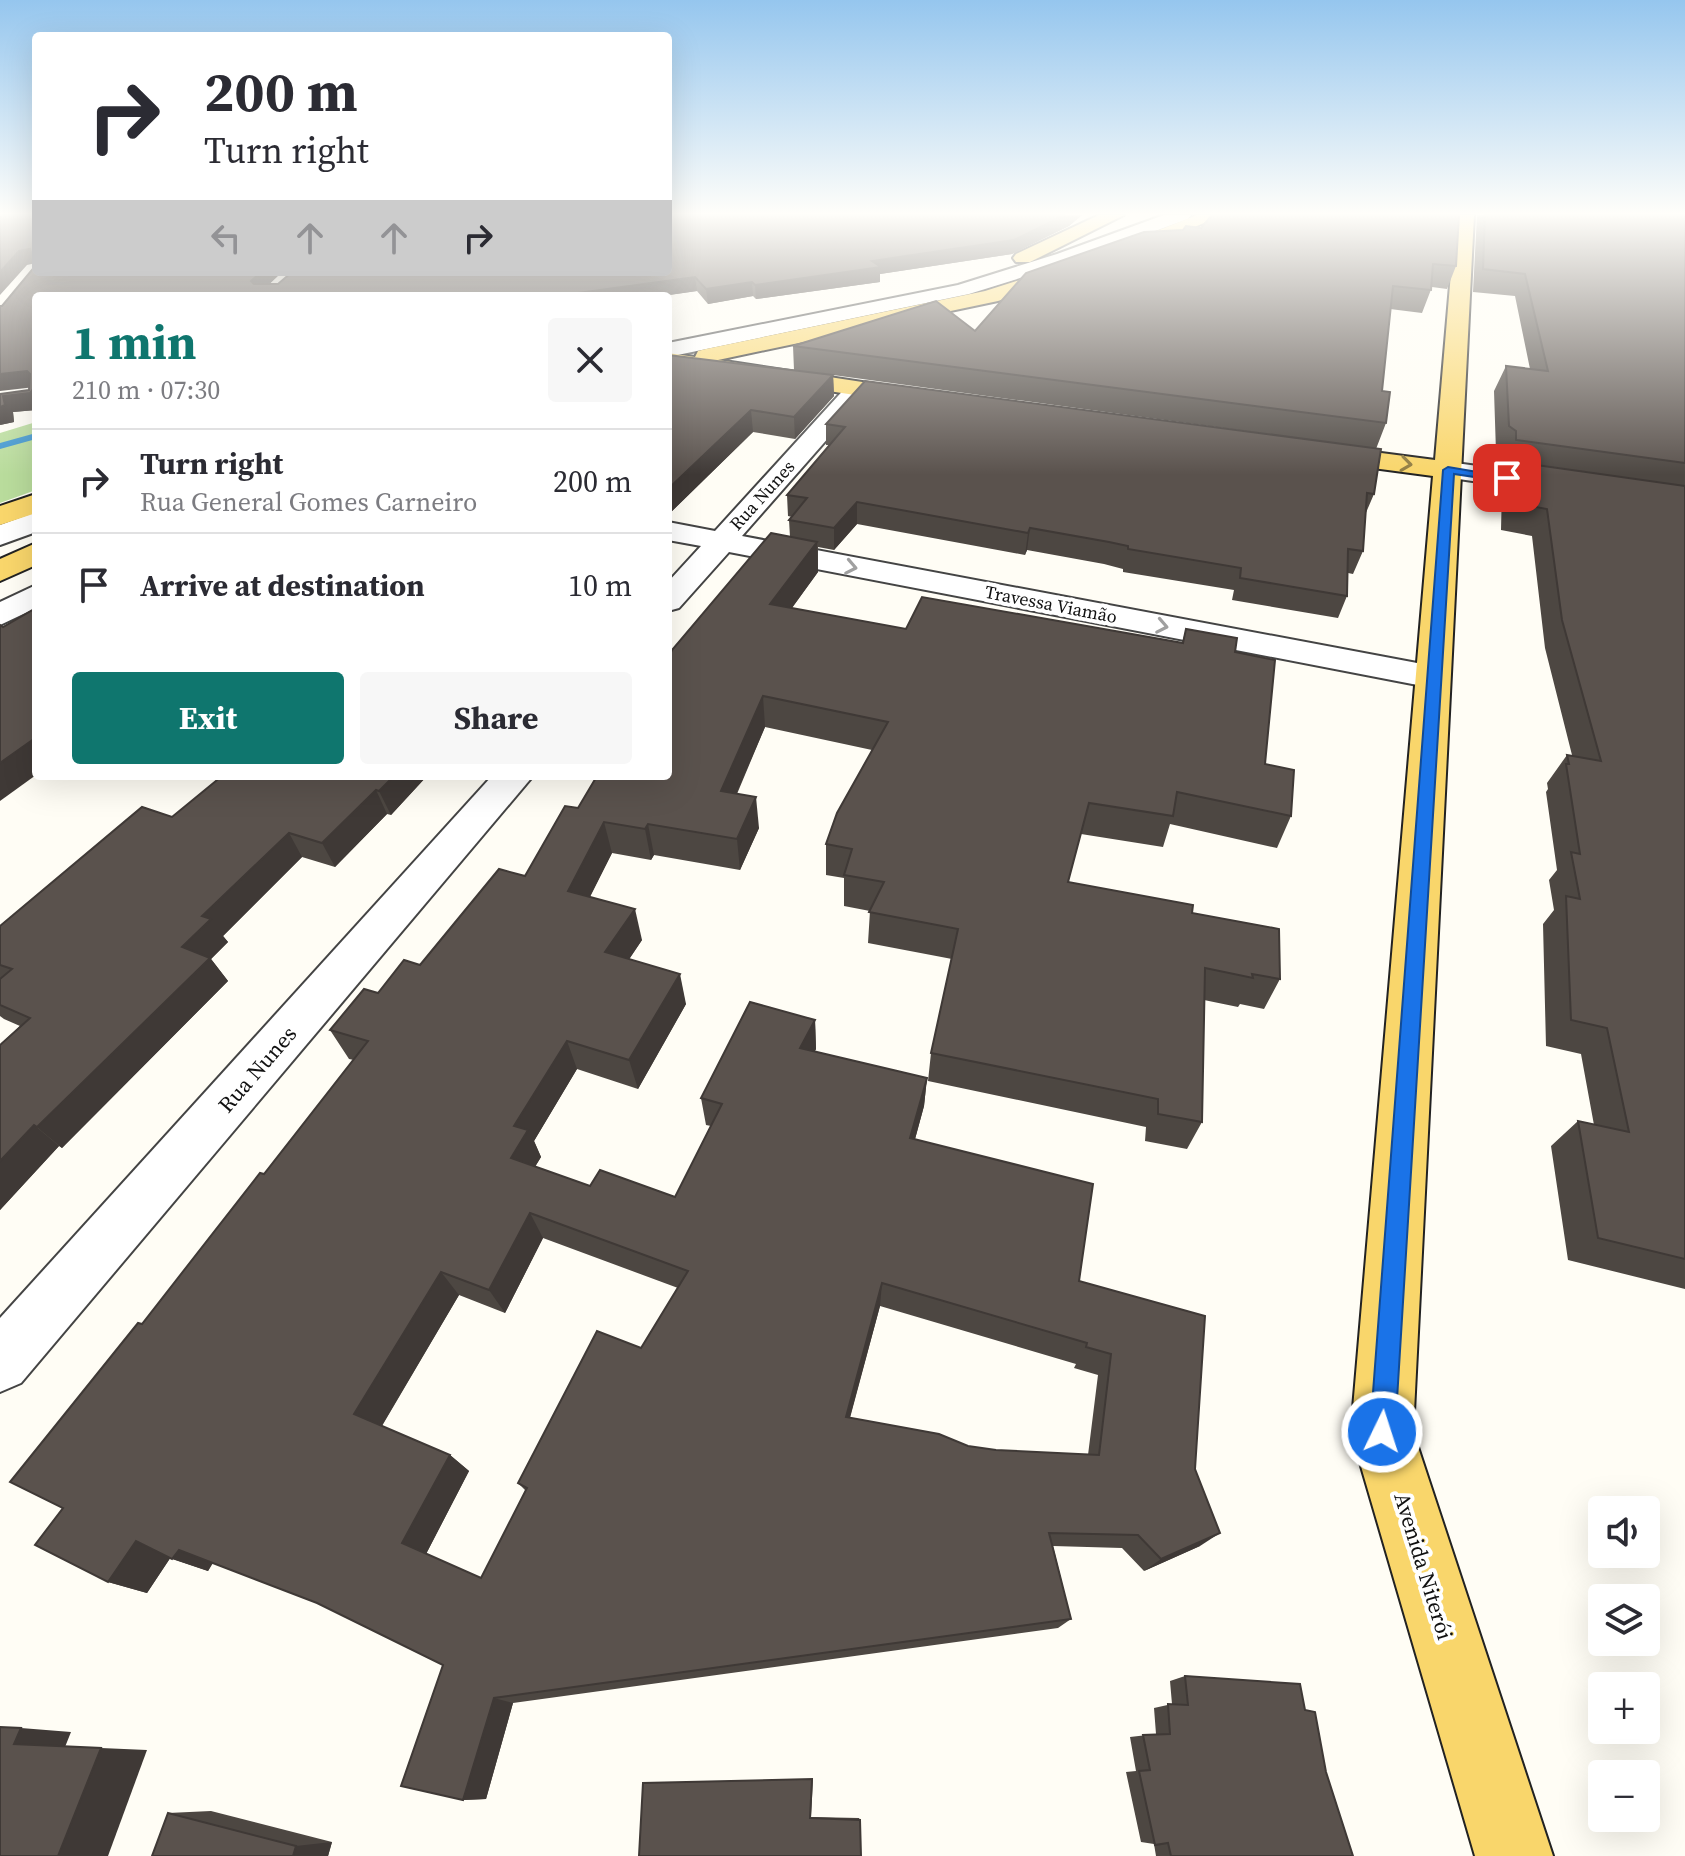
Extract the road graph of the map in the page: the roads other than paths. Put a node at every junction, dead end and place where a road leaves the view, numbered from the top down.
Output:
1 (846, 302) edge
2 (913, 302) edge
3 (962, 302) edge
4 (1459, 302) edge
5 (672, 336) edge
6 (672, 359) edge
7 (672, 359) edge
8 (672, 359) edge
9 (857, 390) junction
10 (935, 400) edge
11 (1293, 449) edge
12 (1448, 470) junction
13 (1685, 503) edge
14 (0, 516) edge
15 (32, 523) edge
16 (32, 525) edge
17 (32, 528) edge
18 (672, 532) edge
19 (0, 536) edge
20 (720, 541) junction
21 (0, 572) edge
22 (672, 596) edge
23 (32, 597) edge
24 (0, 615) edge
25 (1433, 677) junction
26 (510, 780) edge
27 (0, 1362) edge
28 (1514, 1856) edge

1 - 5 main road
2 - 6 street
3 - 7 main road
4 - 12 main road, Avenida Niterói
8 - 9 main road
9 - 10 main road
9 - 20 street, Rua Nunes
11 -> 12 main road
12 - 13 street
12 - 25 main road, Avenida Niterói
14 - 15 main road
16 - 19 street
17 - 21 main road
18 - 20 street, Travessa Viamão
20 - 22 street, Rua Nunes
20 -> 25 street, Travessa Viamão
23 - 24 street
25 - 28 main road, Avenida Niterói
26 - 27 street, Rua Nunes

